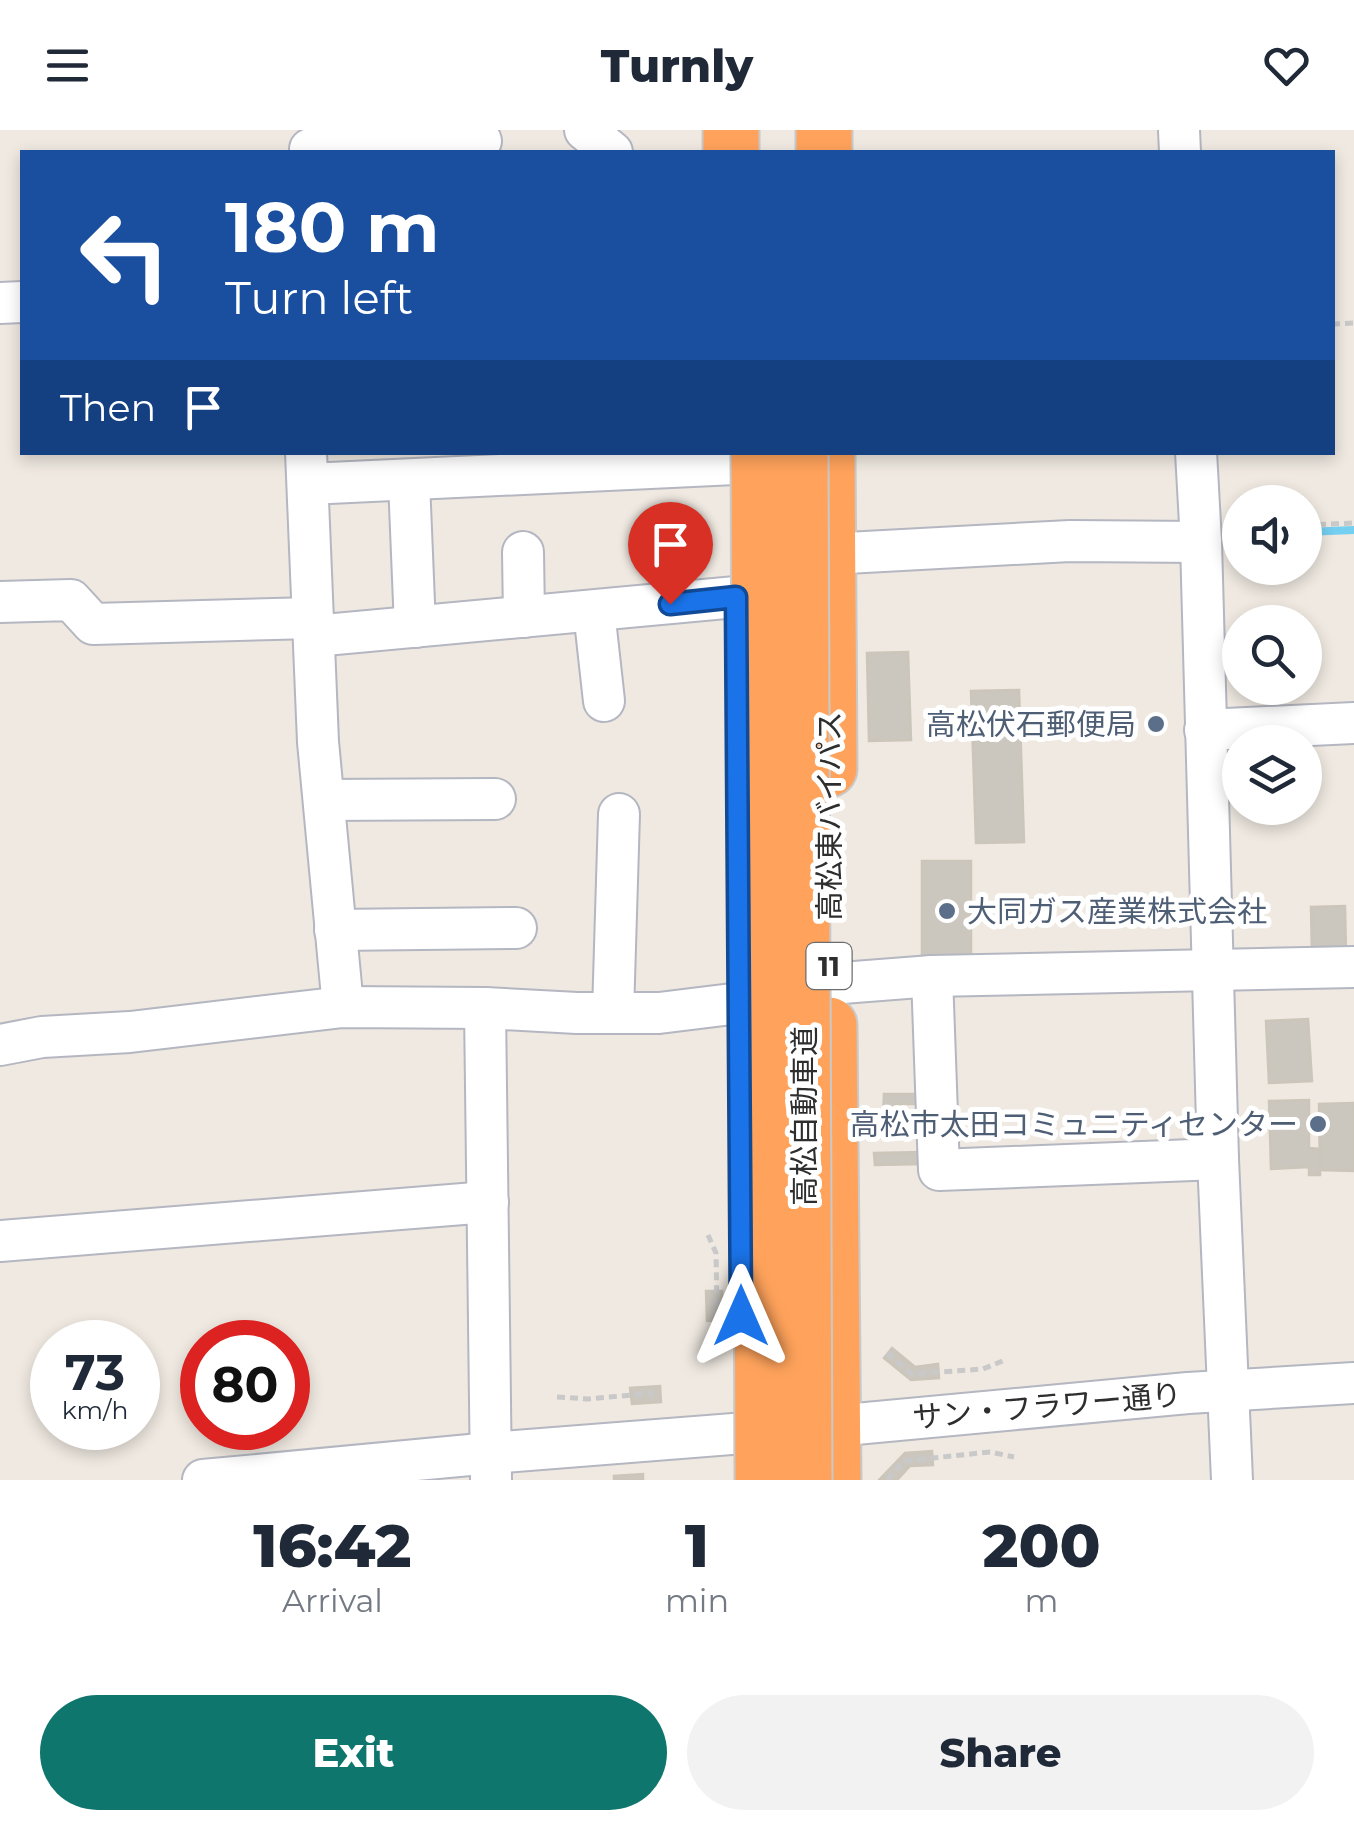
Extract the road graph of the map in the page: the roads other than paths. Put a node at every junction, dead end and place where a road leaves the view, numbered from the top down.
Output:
1 (585, 130) edge
2 (480, 141) dead end
3 (310, 144) edge
4 (610, 150) edge
5 (800, 455) edge
6 (828, 455) edge
7 (1196, 455) edge
8 (743, 456) edge
9 (307, 468) edge
10 (409, 481) junction
11 (1201, 542) junction
12 (523, 552) dead end
13 (828, 554) junction
14 (736, 597) junction
15 (0, 602) edge
16 (594, 611) junction
17 (524, 617) junction
18 (314, 627) junction
19 (415, 627) junction
20 (604, 701) dead end
21 (1354, 724) edge
22 (1205, 730) junction
23 (495, 799) dead end
24 (324, 800) junction
25 (619, 814) dead end
26 (516, 928) dead end
27 (336, 930) junction
28 (1354, 967) edge
29 (1212, 970) junction
30 (932, 976) junction
31 (829, 984) junction
32 (740, 1003) junction
33 (343, 1007) junction
34 (485, 1008) junction
35 (614, 1013) junction
36 (0, 1044) edge
37 (1218, 1158) junction
38 (488, 1202) junction
39 (0, 1242) edge
40 (1354, 1382) edge
41 (1229, 1390) junction
42 (834, 1426) junction
43 (748, 1464) edge
44 (491, 1466) edge
45 (203, 1480) edge
46 (804, 1480) edge
47 (834, 1480) edge
48 (1232, 1480) edge

1 - 4 street
2 - 3 street
5 - 46 highway, 高松自動車道, bridge
6 - 13 highway, 高松東バイパス / 11
7 - 11 street
8 - 10 street
8 - 14 highway
8 - 43 highway, 高松自動車道, bridge
9 - 10 street
9 - 18 street
10 - 19 street
11 - 13 street
11 - 22 street
12 - 17 street
13 - 31 highway, 高松東バイパス / 11
14 - 16 street
14 - 32 highway
15 - 18 street
16 - 17 street
16 - 20 street
17 - 19 street
18 - 19 street
18 - 24 street
21 - 22 street
22 - 29 street
23 - 24 street
24 - 27 street
25 - 35 street
26 - 27 street
27 - 33 street
28 - 29 street
29 - 30 street
29 - 37 street
30 - 31 street
30 - 37 street
31 - 42 highway, 高松東バイパス / 11
32 - 35 street
32 - 43 highway
33 - 34 street
33 - 36 street
34 - 35 street
34 - 38 street
37 - 41 street
38 - 39 street
38 - 44 street
40 - 41 street, サン・フラワー通り
41 - 42 street, サン・フラワー通り
41 - 48 street
42 - 43 street, サン・フラワー通り
42 - 47 highway, 高松東バイパス / 11
43 - 44 street, サン・フラワー通り
44 - 45 street, サン・フラワー通り

